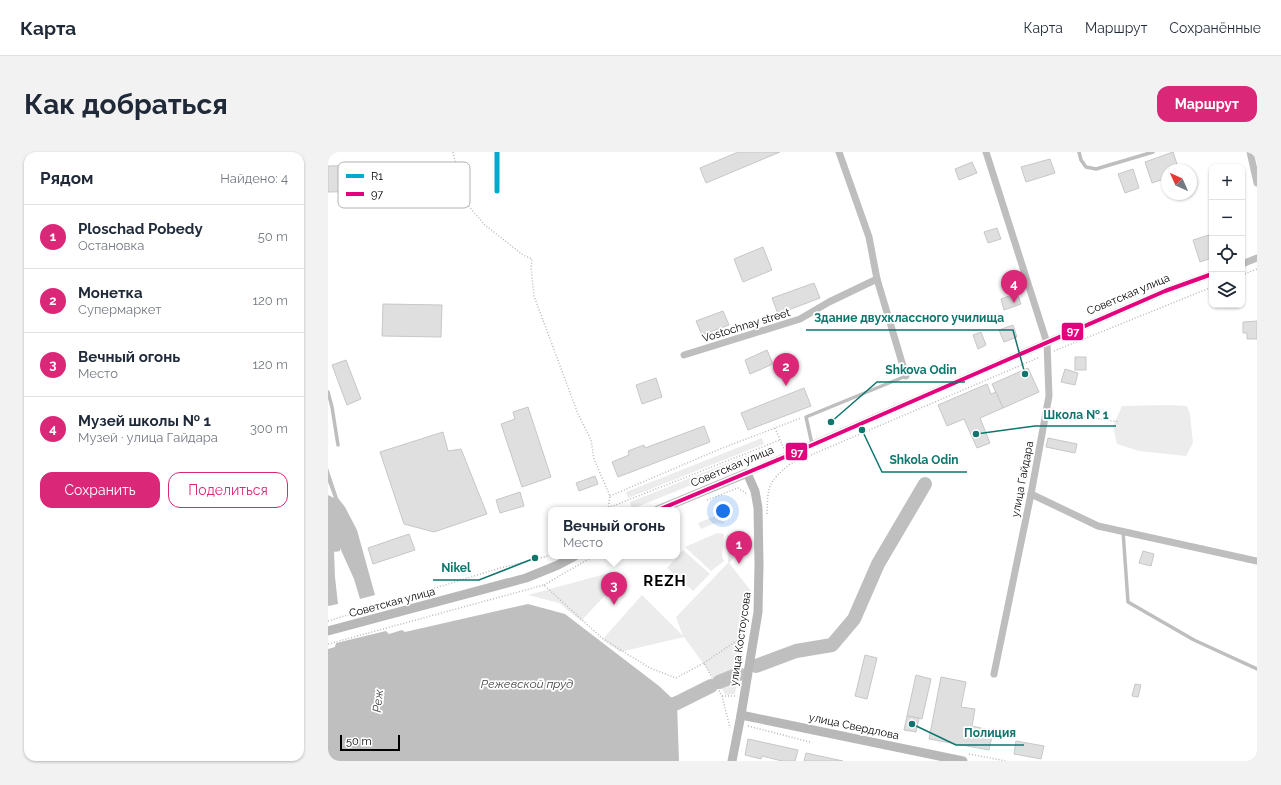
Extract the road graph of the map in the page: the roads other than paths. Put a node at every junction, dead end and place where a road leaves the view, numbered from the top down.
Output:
1 (838, 152) edge
2 (986, 152) edge
3 (1079, 152) edge
4 (1153, 152) edge
5 (1250, 152) edge
6 (1257, 183) edge
7 (1257, 258) edge
8 (1245, 263) edge
9 (1209, 275) edge
10 (877, 278) junction
11 (1047, 343) junction
12 (684, 355) dead end
13 (906, 376) joint
14 (328, 392) edge
15 (812, 444) junction
16 (338, 445) dead end
17 (747, 473) junction
18 (1031, 494) junction
19 (665, 507) edge
20 (1123, 532) junction
21 (569, 559) edge
22 (1257, 561) edge
23 (328, 631) edge
24 (1257, 669) edge
25 (994, 674) dead end
26 (741, 715) junction
27 (964, 757) edge
28 (732, 761) edge

1 - 10 street
2 - 11 street, улица Гайдара
3 - 4 lane
5 - 6 street
7 - 8 street
9 - 11 street, Советская улица
10 - 12 street, Vostochnay street
10 - 13 street
11 - 15 street, Советская улица
11 - 18 street, улица Гайдара
13 - 15 lane
14 - 16 lane
15 - 17 street, Советская улица
17 - 19 main road, Советская улица
17 - 26 main road, улица Костоусова
18 - 20 street
18 - 25 street, улица Гайдара
20 - 22 street
20 - 24 lane
21 - 23 main road, Советская улица
26 - 27 main road, улица Свердлова
26 - 28 main road, улица Костоусова

